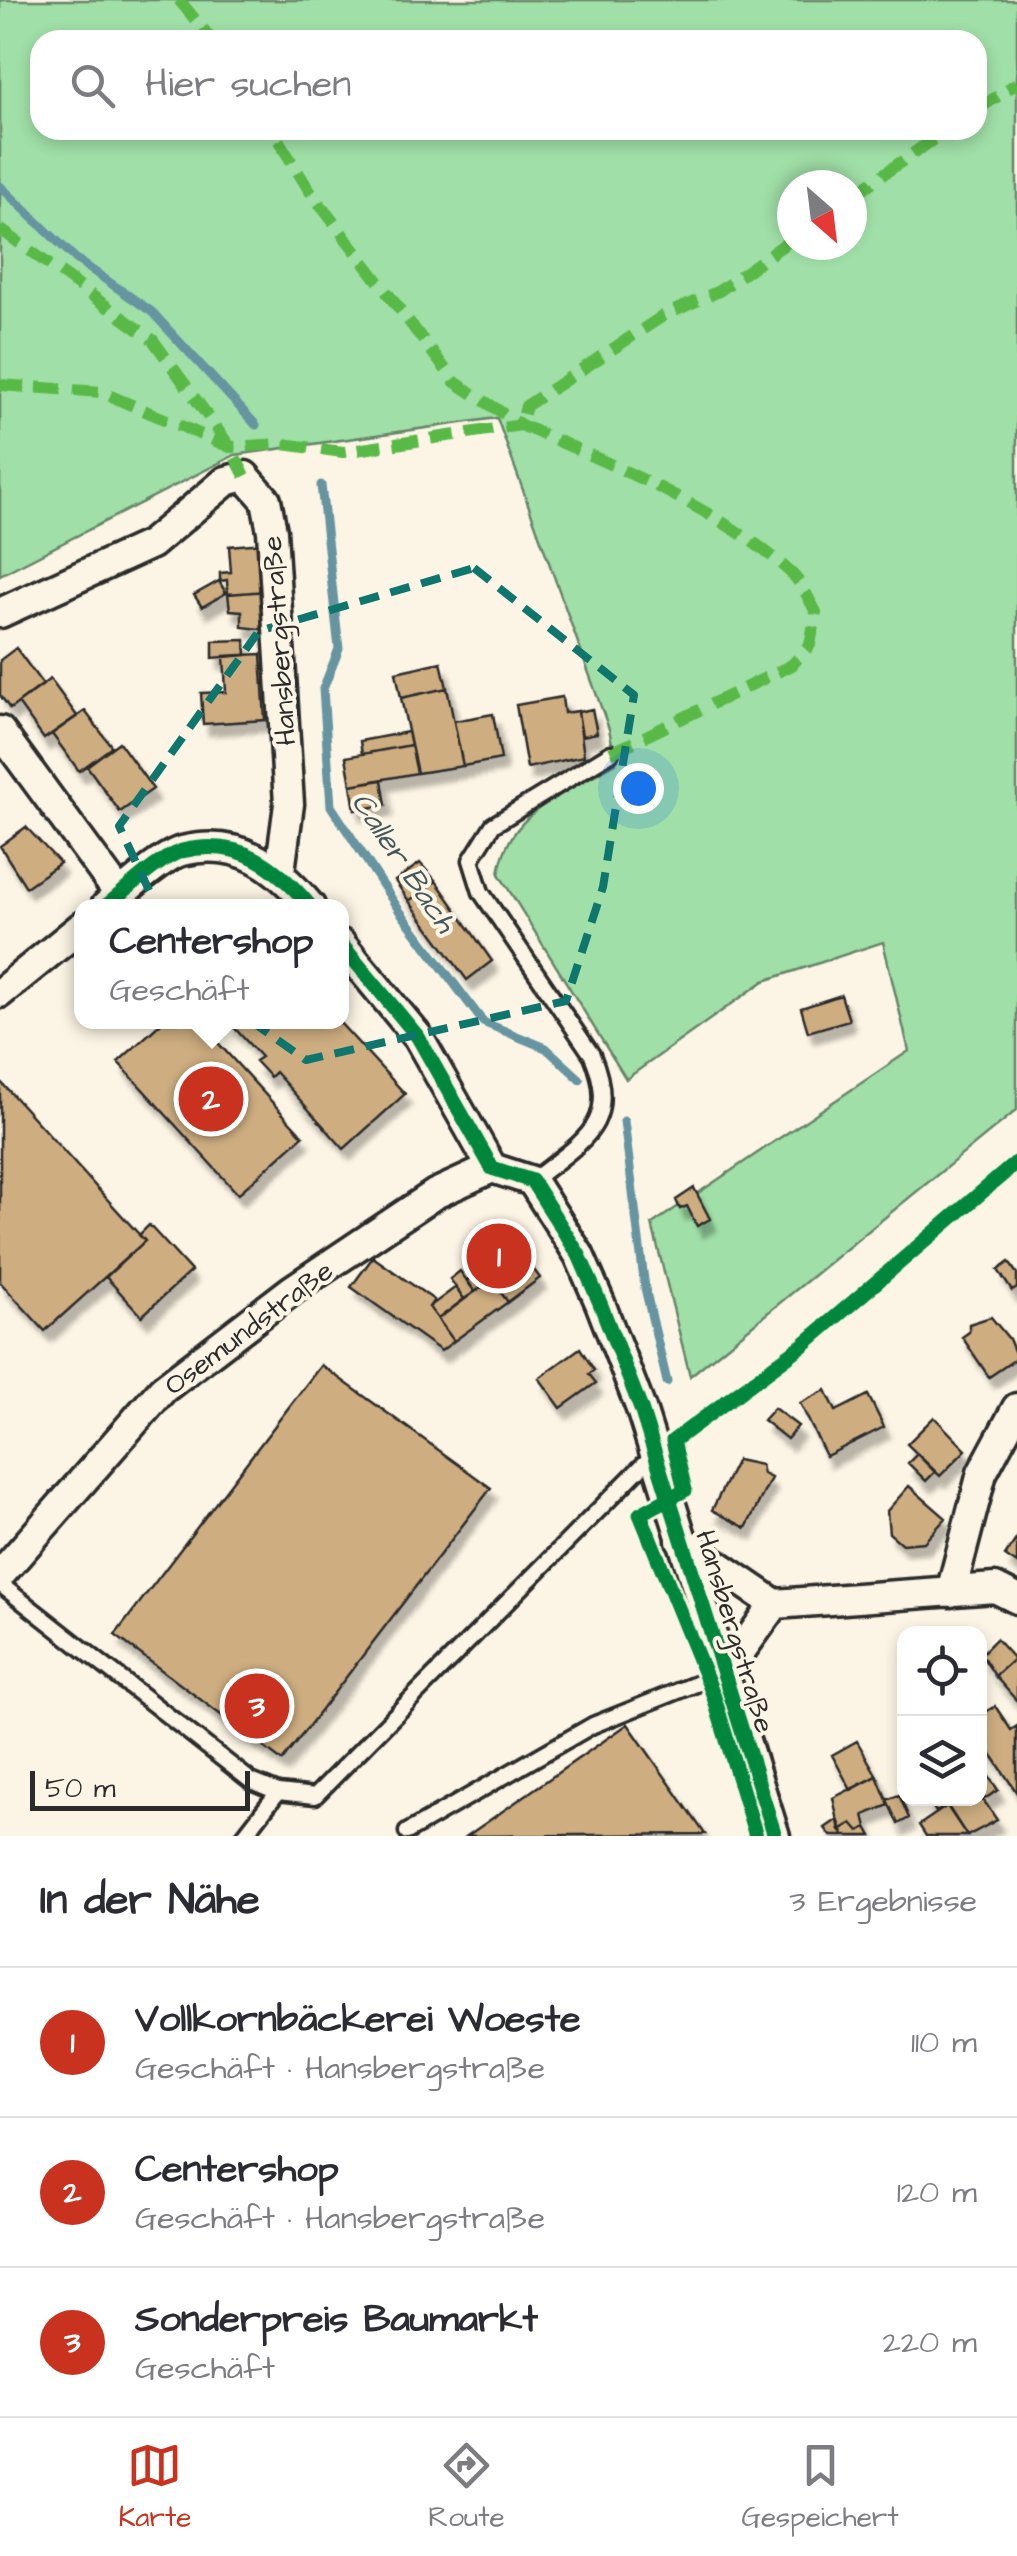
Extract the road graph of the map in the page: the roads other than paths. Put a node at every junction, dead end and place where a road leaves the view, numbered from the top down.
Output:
1 (0, 613) edge
2 (0, 731) edge
3 (611, 752) dead end
4 (280, 871) junction
5 (112, 899) edge
6 (116, 899) edge
7 (304, 899) edge
8 (74, 933) edge
9 (349, 954) edge
10 (0, 993) edge
11 (492, 1168) junction
12 (532, 1181) junction
13 (1017, 1408) edge
14 (654, 1454) junction
15 (682, 1540) junction
16 (0, 1575) edge
17 (0, 1584) edge
18 (951, 1592) junction
19 (1017, 1599) edge
20 (774, 1604) junction
21 (726, 1672) junction
22 (278, 1792) junction
23 (407, 1832) dead end
24 (244, 1836) edge
25 (775, 1836) edge

1 - 4 street, Hansbergstraße
2 - 5 street
3 - 12 lane
4 - 6 street
4 - 7 street
8 - 10 street
9 - 11 street
11 - 12 street
11 - 16 street, Osemundstraße
12 - 14 street, Hansbergstraße
13 - 18 street
14 - 15 street, Hansbergstraße
14 - 22 lane
15 - 20 street
15 - 21 street, Hansbergstraße
17 - 22 lane
18 - 19 street
18 - 20 street
20 - 21 street
21 - 23 lane
21 - 25 street, Hansbergstraße
22 - 24 lane

